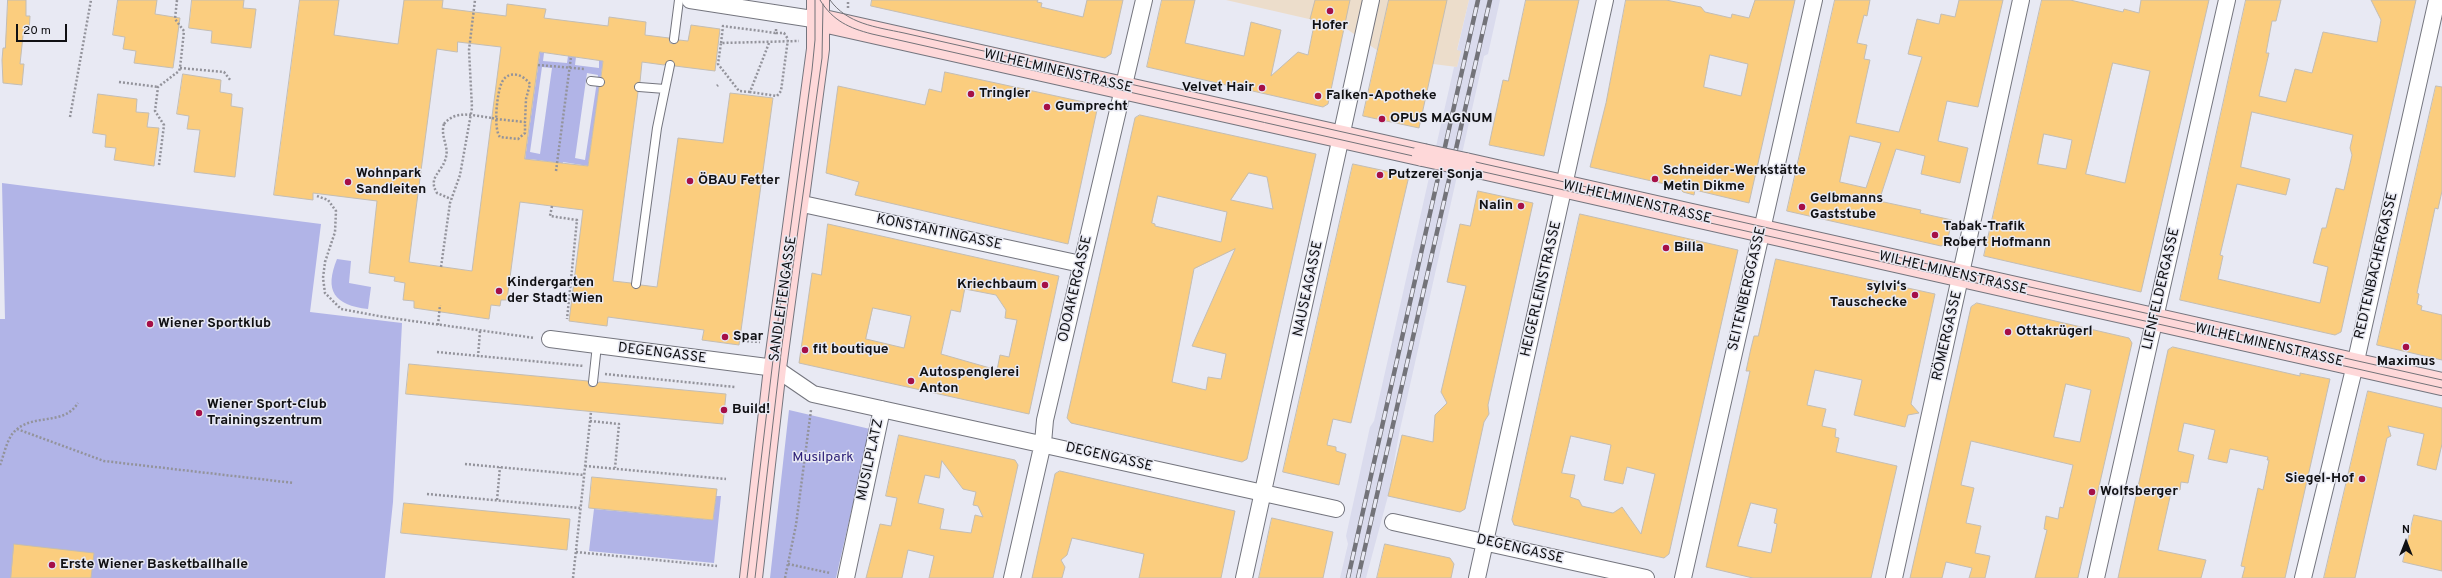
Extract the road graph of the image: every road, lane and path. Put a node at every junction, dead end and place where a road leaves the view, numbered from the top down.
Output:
1 (91, 0) edge
2 (177, 0) edge
3 (475, 0) edge
4 (679, 0) edge
5 (690, 0) edge
6 (803, 0) edge
7 (1144, 0) edge
8 (1371, 0) edge
9 (1605, 0) edge
10 (1814, 0) edge
11 (2021, 0) edge
12 (2227, 0) edge
13 (2437, 0) edge
14 (819, 10) edge
15 (776, 32) dead end
16 (674, 39) dead end
17 (788, 39) dead end
18 (779, 42) dead end
19 (721, 43) junction
20 (769, 43) junction
21 (571, 57) dead end
22 (538, 65) dead end
23 (670, 65) dead end
24 (180, 68) junction
25 (570, 68) junction
26 (593, 70) dead end
27 (231, 81) dead end
28 (591, 81) dead end
29 (119, 82) dead end
30 (600, 82) dead end
31 (639, 87) dead end
32 (1124, 87) junction
33 (158, 88) junction
34 (665, 89) junction
35 (750, 92) junction
36 (70, 117) dead end
37 (496, 119) junction
38 (525, 122) junction
39 (1342, 136) junction
40 (159, 165) dead end
41 (556, 171) dead end
42 (1565, 187) junction
43 (317, 196) dead end
44 (452, 198) junction
45 (798, 202) junction
46 (552, 206) dead end
47 (1761, 230) junction
48 (1081, 264) junction
49 (441, 267) dead end
50 (1961, 276) junction
51 (636, 284) dead end
52 (440, 305) dead end
53 (567, 319) dead end
54 (2156, 320) junction
55 (438, 325) junction
56 (480, 331) junction
57 (550, 340) joint
58 (597, 346) junction
59 (437, 352) dead end
60 (478, 357) junction
61 (2355, 365) junction
62 (775, 368) junction
63 (595, 370) junction
64 (593, 382) dead end
65 (2442, 384) edge
66 (735, 387) dead end
67 (813, 394) junction
68 (78, 403) dead end
69 (882, 409) junction
70 (591, 412) dead end
71 (590, 421) junction
72 (17, 429) junction
73 (1043, 443) junction
74 (465, 464) dead end
75 (0, 465) edge
76 (585, 466) junction
77 (500, 467) junction
78 (616, 468) junction
79 (584, 475) junction
80 (726, 479) dead end
81 (294, 483) dead end
82 (427, 494) dead end
83 (1264, 494) junction
84 (497, 500) junction
85 (580, 508) junction
86 (1336, 510) dead end
87 (1393, 522) dead end
88 (1486, 542) junction
89 (576, 552) junction
90 (788, 564) junction
91 (717, 566) dead end
92 (573, 578) edge
93 (751, 578) edge
94 (785, 578) edge
95 (846, 578) edge
96 (1012, 578) edge
97 (1244, 578) edge
98 (1477, 578) edge
99 (1646, 578) edge
100 (1683, 578) edge
101 (1894, 578) edge
102 (2096, 578) edge
103 (2303, 578) edge

1 - 36 path
2 - 24 path
3 - 44 path
4 - 16 lane
5 - 14 street, WILHELMINENSTRASSE
6 - 14 street
7 - 32 street, ODOAKERGASSE
8 - 39 street, NAUSEAGASSE
9 - 42 street, HEIGERLEINSTRASSE
10 - 47 street, SEITENBERGGASSE
11 - 50 street, RÖMERGASSE
12 - 54 street, LIENFELDERGASSE
13 - 61 street, REDTENBACHERGASSE
14 - 32 street, WILHELMINENSTRASSE
14 - 45 street, SANDLEITENGASSE
15 - 19 path
17 - 35 path
18 - 20 path
19 - 20 path
19 - 35 path
20 - 35 path
21 - 25 path
22 - 25 path
23 - 34 lane
24 - 27 path
24 - 33 path
25 - 26 path
25 - 41 path
28 - 30 lane
29 - 33 path
31 - 34 lane
32 - 39 street, WILHELMINENSTRASSE
32 - 48 street, ODOAKERGASSE
33 - 40 path
34 - 51 lane
37 - 38 path
37 - 38 path
37 - 38 path
37 - 44 path, bridge
39 - 42 street, WILHELMINENSTRASSE, bridge
39 - 83 street, NAUSEAGASSE
42 - 47 street, WILHELMINENSTRASSE
42 - 88 street, HEIGERLEINSTRASSE
43 - 55 path
44 - 49 path
45 - 48 street, KONSTANTINGASSE
45 - 62 street, SANDLEITENGASSE
46 - 53 path
47 - 50 street, WILHELMINENSTRASSE
47 - 100 street, SEITENBERGGASSE
48 - 73 street, ODOAKERGASSE
50 - 54 street, WILHELMINENSTRASSE
50 - 101 street, RÖMERGASSE
52 - 55 path
54 - 61 street, WILHELMINENSTRASSE
54 - 102 street, LIENFELDERGASSE
55 - 56 path
56 - 57 path
56 - 60 path
57 - 58 street, DEGENGASSE
58 - 62 street, DEGENGASSE
58 - 63 lane
59 - 60 path
60 - 63 path
61 - 65 street, WILHELMINENSTRASSE
61 - 103 street, REDTENBACHERGASSE
62 - 67 street, MUSILPLATZ
62 - 93 street, SANDLEITENGASSE
63 - 64 lane
63 - 66 path
67 - 69 street, MUSILPLATZ
67 - 90 path
68 - 72 path
69 - 73 street, DEGENGASSE
69 - 95 street, MUSILPLATZ
70 - 71 path
71 - 76 path
71 - 78 path
72 - 75 path
72 - 81 path
73 - 83 street, DEGENGASSE
73 - 96 street, ODOAKERGASSE
74 - 77 path
76 - 78 path
76 - 79 path
77 - 79 path
77 - 84 path
78 - 80 path
79 - 85 path
82 - 84 path
83 - 86 street, DEGENGASSE
83 - 97 street, NAUSEAGASSE
84 - 85 path
85 - 89 path
87 - 88 street, DEGENGASSE
88 - 98 street, HEIGERLEINSTRASSE
88 - 99 street, DEGENGASSE
89 - 91 path
89 - 92 path
90 - 94 path
90 - 95 path

